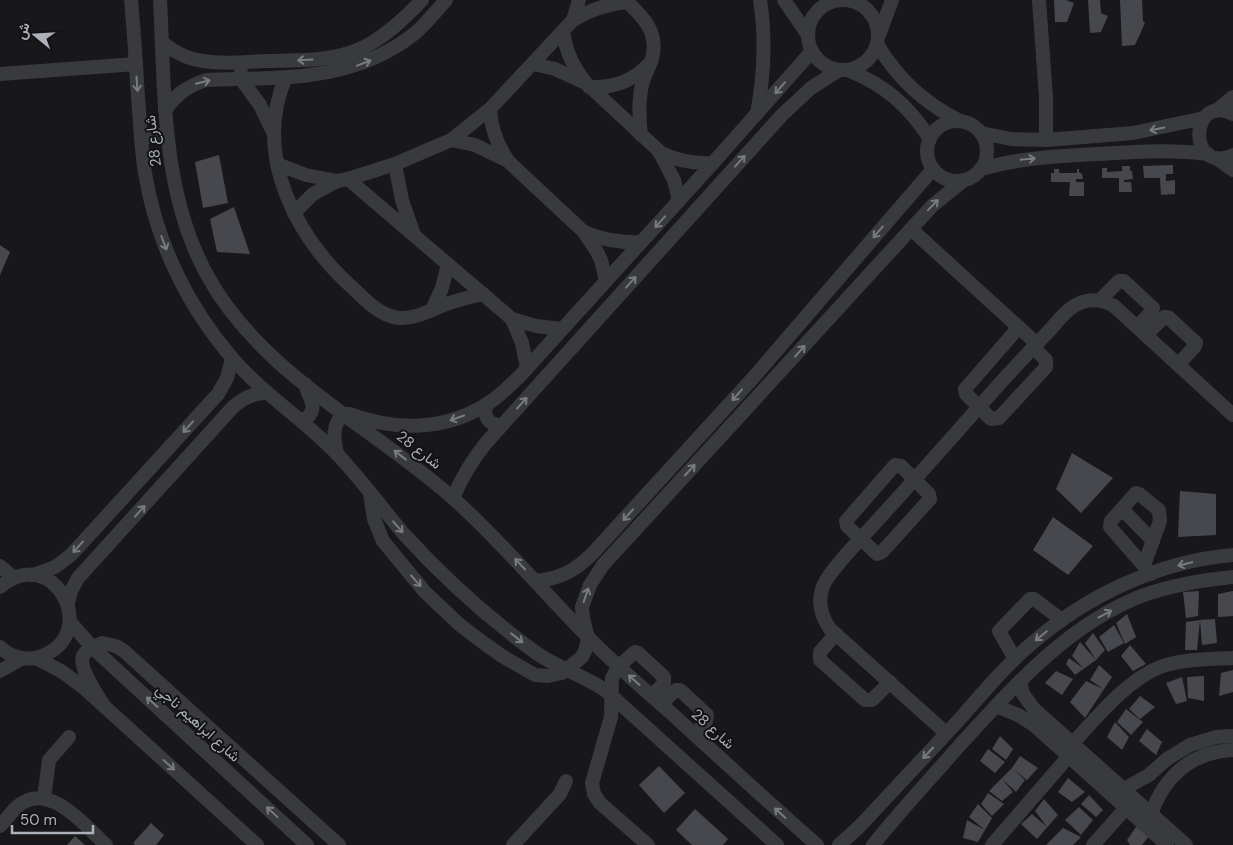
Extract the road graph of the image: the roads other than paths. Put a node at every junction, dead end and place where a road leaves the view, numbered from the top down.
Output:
1 (131, 0) edge
2 (160, 0) edge
3 (422, 0) edge
4 (446, 0) edge
5 (579, 0) edge
6 (760, 0) edge
7 (784, 0) edge
8 (840, 0) edge
9 (849, 0) edge
10 (892, 0) edge
11 (1039, 0) edge
12 (626, 1) edge
13 (573, 20) junction
14 (563, 31) junction
15 (808, 35) junction
16 (878, 40) junction
17 (163, 43) junction
18 (812, 51) junction
19 (651, 62) junction
20 (240, 63) junction
21 (136, 64) junction
22 (534, 64) junction
23 (843, 70) junction
24 (0, 74) edge
25 (286, 77) junction
26 (242, 79) junction
27 (587, 85) junction
28 (1233, 97) edge
29 (490, 109) junction
30 (166, 110) junction
31 (756, 114) junction
32 (1233, 114) edge
33 (1210, 115) junction
34 (961, 121) junction
35 (273, 133) junction
36 (981, 133) junction
37 (167, 134) junction
38 (641, 135) junction
39 (141, 138) junction
40 (930, 139) junction
41 (451, 140) junction
42 (1046, 140) junction
43 (659, 151) junction
44 (1233, 155) edge
45 (1212, 156) junction
46 (509, 162) junction
47 (713, 163) junction
48 (277, 164) junction
49 (395, 164) junction
50 (933, 169) junction
51 (981, 169) junction
52 (1233, 170) edge
53 (343, 180) junction
54 (964, 180) junction
55 (679, 201) junction
56 (294, 213) junction
57 (910, 229) junction
58 (584, 232) junction
59 (414, 235) junction
60 (641, 242) junction
61 (448, 264) junction
62 (606, 281) junction
63 (483, 294) junction
64 (1100, 300) junction
65 (432, 310) junction
66 (512, 319) junction
67 (1019, 328) junction
68 (561, 329) junction
69 (1141, 331) junction
70 (1035, 345) junction
71 (232, 359) junction
72 (1178, 365) junction
73 (527, 368) junction
74 (752, 378) junction
75 (304, 382) junction
76 (764, 389) junction
77 (266, 393) junction
78 (487, 404) junction
79 (979, 407) junction
80 (206, 408) junction
81 (1232, 413) edge
82 (344, 414) junction
83 (301, 420) junction
84 (220, 422) junction
85 (502, 425) junction
86 (338, 454) junction
87 (914, 479) junction
88 (370, 494) junction
89 (453, 498) junction
90 (1122, 509) junction
91 (97, 527) junction
92 (860, 539) junction
93 (112, 541) junction
94 (1153, 541) junction
95 (592, 554) junction
96 (1233, 555) edge
97 (604, 565) junction
98 (0, 566) edge
99 (1147, 569) junction
100 (33, 575) junction
101 (1233, 577) edge
102 (14, 578) junction
103 (535, 580) junction
104 (0, 587) edge
105 (68, 603) junction
106 (1062, 620) junction
107 (70, 622) junction
108 (836, 634) junction
109 (588, 638) junction
110 (0, 647) edge
111 (93, 648) junction
112 (30, 658) junction
113 (1015, 658) junction
114 (1233, 658) edge
115 (619, 666) junction
116 (568, 670) junction
117 (0, 671) edge
118 (1020, 681) junction
119 (890, 682) junction
120 (613, 697) junction
121 (656, 700) junction
122 (104, 706) junction
123 (996, 706) junction
124 (946, 733) junction
125 (695, 735) junction
126 (1233, 736) edge
127 (69, 737) dead end
128 (1073, 743) junction
129 (1233, 750) edge
130 (1174, 754) junction
131 (1068, 757) junction
132 (1182, 767) junction
133 (566, 781) dead end
134 (1124, 789) junction
135 (44, 798) junction
136 (886, 798) junction
137 (1126, 808) junction
138 (900, 812) junction
139 (1152, 814) junction
140 (0, 826) edge
141 (106, 845) edge
142 (256, 845) edge
143 (307, 845) edge
144 (339, 845) edge
145 (513, 845) edge
146 (648, 845) edge
147 (777, 845) edge
148 (817, 845) edge
149 (839, 845) edge
150 (874, 845) edge
151 (992, 845) edge
152 (1093, 845) edge
153 (1167, 845) edge
154 (1186, 845) edge

1 - 21 street, شارع 28
2 - 17 street, شارع 28
3 -> 20 street
25 -> 4 street
5 - 13 street
6 - 31 street
7 - 15 street
8 - 9 street
8 - 15 street
9 - 16 street
10 - 16 street
11 - 42 street
12 - 13 street
12 - 19 street
13 - 14 street
14 - 22 street
14 - 27 street
15 - 18 street
16 - 23 street
16 - 34 street
17 - 20 street
17 - 30 street, شارع 28
18 - 23 street
18 -> 31 street
19 - 27 street
19 - 38 street
20 - 26 street
21 - 24 street
21 -> 39 street, شارع 28
22 - 27 street
22 - 29 street
23 - 40 street
85 -> 23 street
25 - 26 street
25 - 35 street
30 -> 26 street
26 - 35 street
27 - 38 street
28 - 33 street
29 - 41 street
29 - 46 street
30 - 37 street, شارع 28
31 - 47 street
32 - 33 street
33 -> 42 street
33 - 45 street
34 - 36 street
34 - 40 street
35 - 48 street
36 - 42 street
36 - 51 street
37 - 39 street
37 - 75 street, شارع 28
38 - 43 street
39 -> 71 street, شارع 28
40 - 50 street
41 - 46 street
41 - 49 street
43 - 47 street
43 - 55 street
44 - 45 street
51 -> 45 street
45 - 52 street
46 - 58 street
47 - 55 street
48 - 53 street
48 - 56 street
49 - 53 street
49 - 59 street
50 - 54 street
50 -> 74 street
51 - 54 street
53 - 56 street
53 - 59 street
57 -> 54 street
55 -> 60 street
56 - 65 street
57 - 67 street
76 -> 57 street
58 - 60 street
58 - 62 street
59 - 61 street
60 - 62 street
61 - 63 street
61 - 65 street
62 - 68 street
63 - 65 street
63 - 66 street
64 - 69 street
64 - 69 street
64 - 70 street
66 - 68 street
66 - 73 street
67 - 70 street
67 - 79 street
68 - 73 street
69 - 72 street
69 - 72 street
70 - 79 street
70 - 79 street
71 - 77 street, شارع 28
71 - 80 street
72 - 81 street
73 - 78 street
74 - 76 street
74 -> 95 street
75 - 82 street, شارع 28
75 - 83 street
97 -> 76 street
77 - 83 street, شارع 28
77 - 84 street
78 -> 82 street
78 - 85 street
79 - 87 street
80 - 84 street
80 -> 91 street
82 - 86 street
89 -> 82 street, شارع 28
83 - 86 street, شارع 28
93 -> 84 street
85 - 89 street
86 - 88 street, شارع 28
87 - 92 street
87 - 92 street
87 - 92 street
88 -> 116 street, شارع 28
88 -> 116 street
103 -> 89 street, شارع 28
90 - 94 street
90 - 94 street
90 - 99 street
91 - 93 street
91 -> 100 street
92 - 108 street
93 - 105 street
94 - 99 street
95 - 97 street
95 - 103 street
96 -> 99 street
109 -> 97 street
98 - 102 street
99 - 106 street
100 - 102 street
100 - 105 street
118 -> 101 street
102 - 104 street
103 - 109 street, شارع 28
105 - 107 street
106 -> 113 street
106 - 113 street
107 - 111 street, شارع ابراهيم ناجي
107 - 112 street
108 - 119 street
108 - 119 street
109 - 115 street, شارع 28
109 - 116 street
110 - 112 street
111 - 122 street
143 -> 111 street, شارع ابراهيم ناجي
111 - 144 street
112 - 117 street
112 - 122 street
113 - 124 street
114 - 128 street
115 - 120 street
121 -> 115 street, شارع 28
115 - 121 street
116 - 120 street, شارع 28
118 - 123 street
118 - 128 street
119 - 124 street
120 - 146 street
120 - 147 street, شارع 28
121 - 125 street, شارع 28
121 - 125 street
122 -> 142 street
123 - 131 street
123 - 138 street
124 -> 136 street
148 -> 125 street, شارع 28
126 - 130 street
127 - 135 street
128 - 134 street
129 - 132 street
130 - 132 street
130 - 134 street
131 - 137 street
131 - 151 street
132 - 139 street
133 - 145 street
134 - 139 street
135 - 140 street
135 - 141 street
136 - 138 street
136 - 149 street
137 - 152 street
137 - 153 street
138 - 150 street
139 - 154 street

